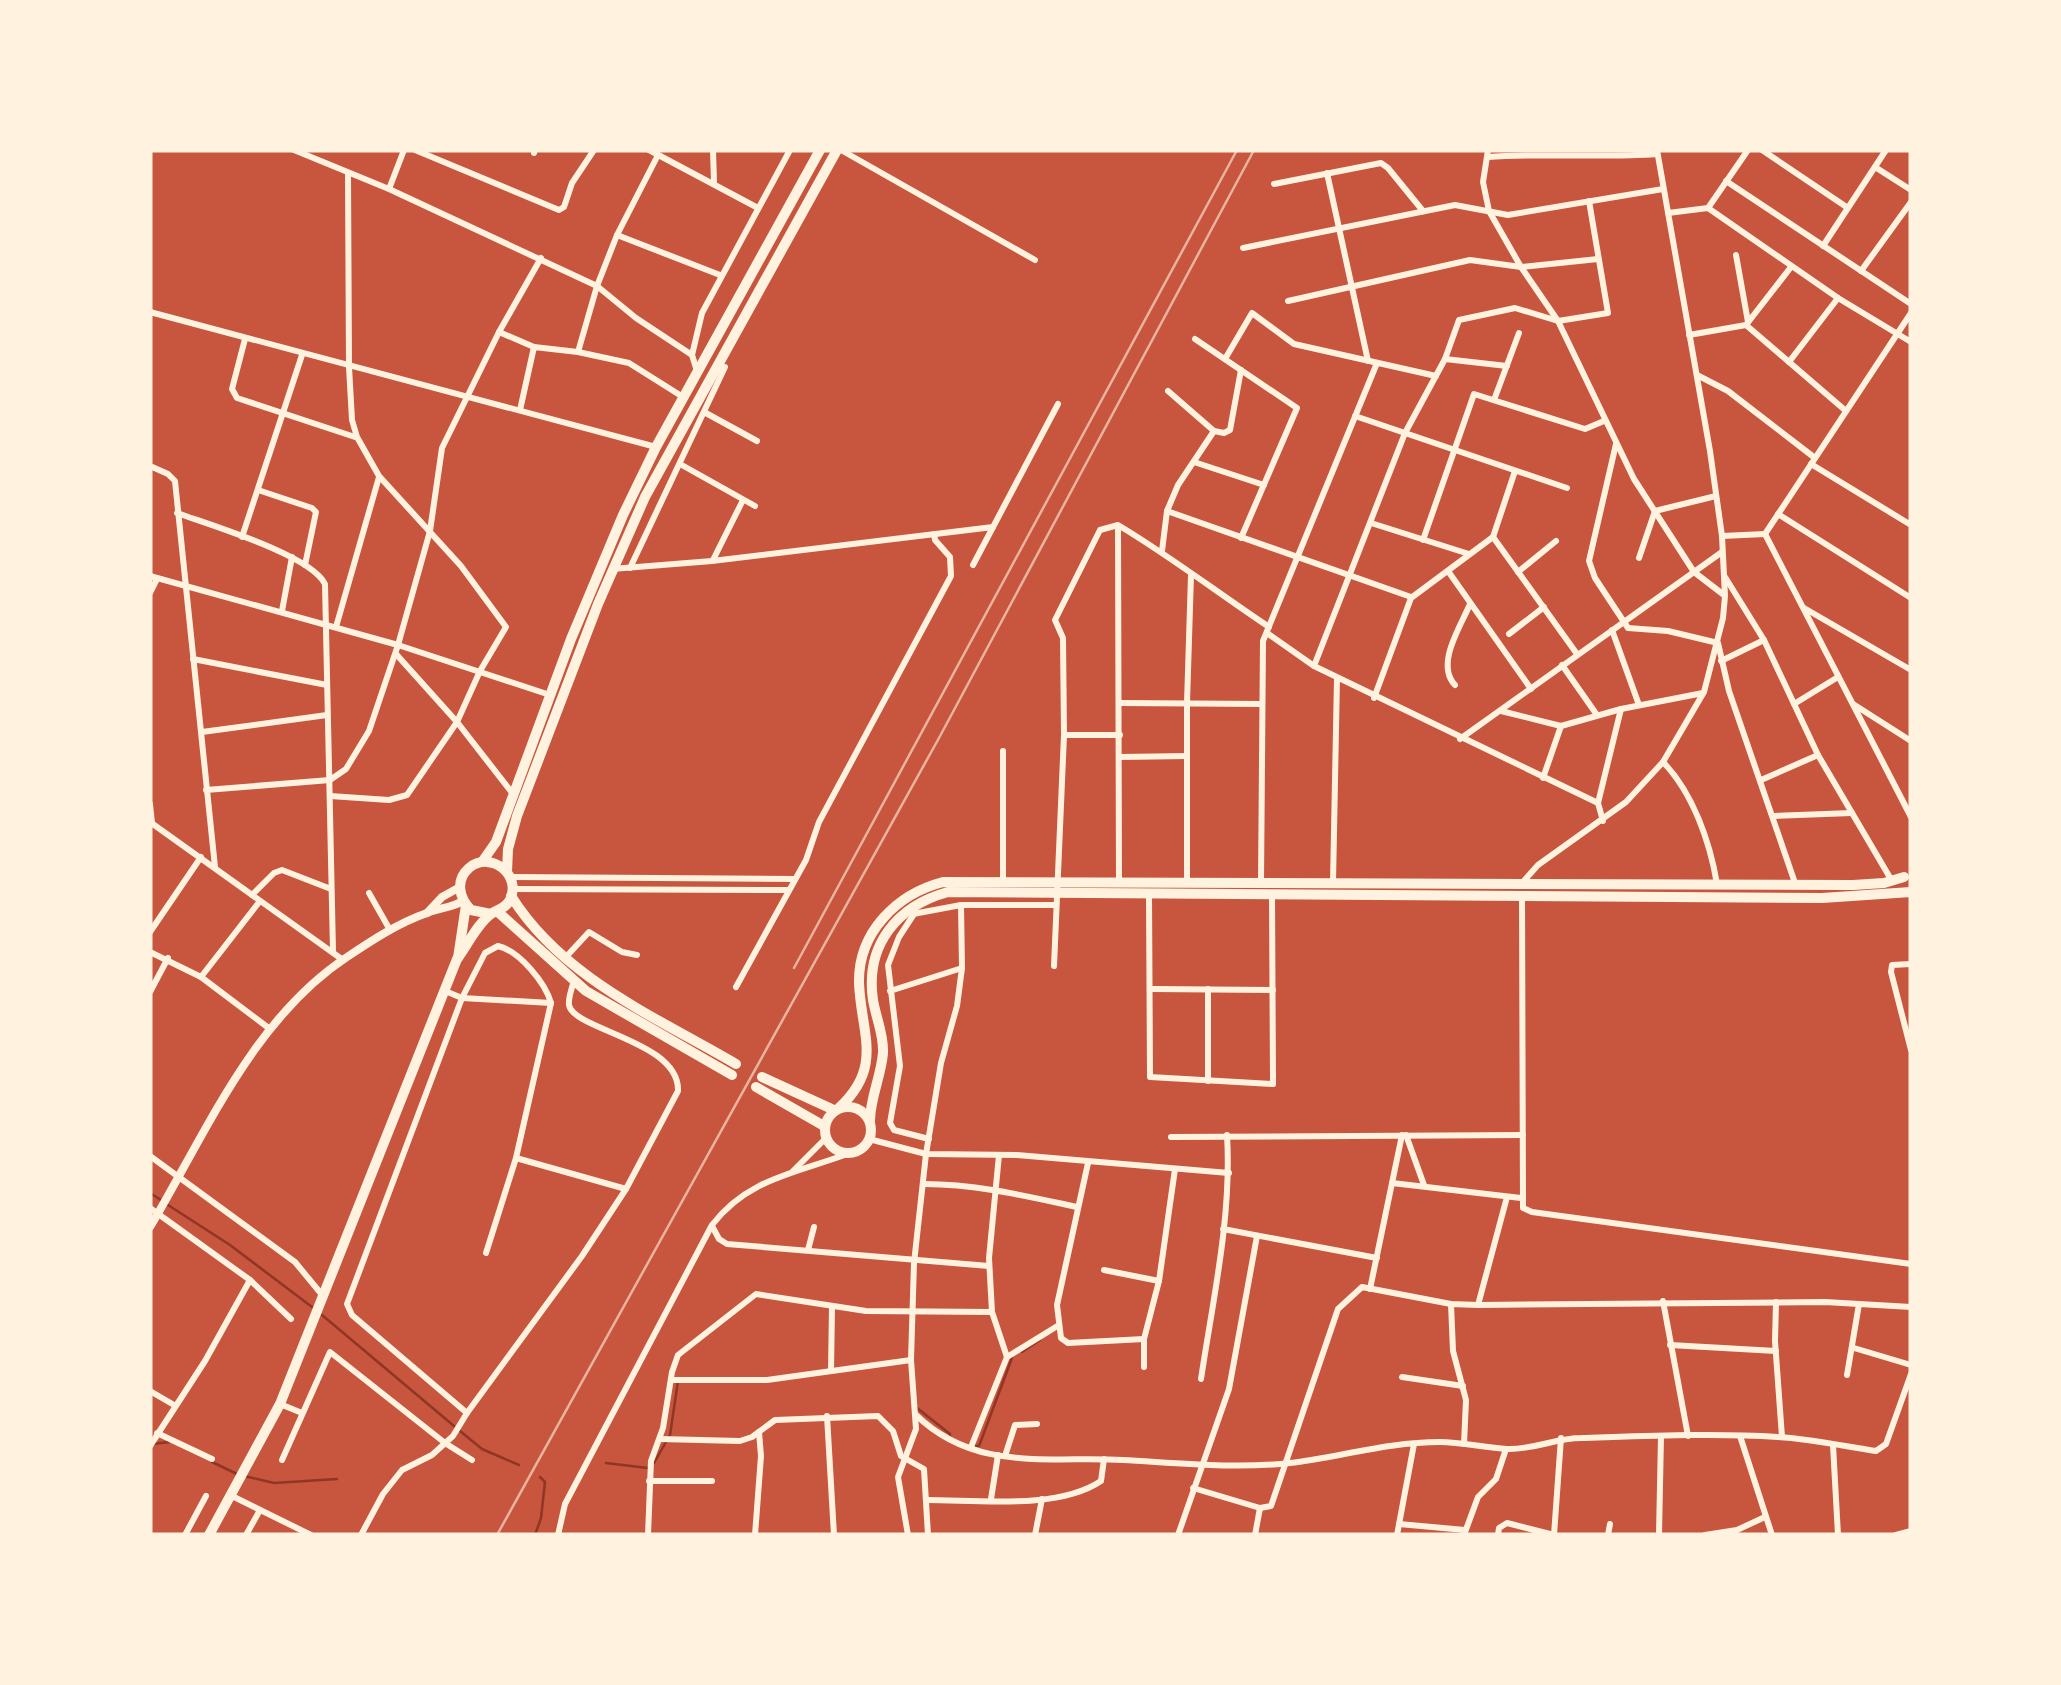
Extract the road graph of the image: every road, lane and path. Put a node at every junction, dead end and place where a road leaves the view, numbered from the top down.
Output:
1 (294, 150) edge
2 (404, 150) edge
3 (415, 150) edge
4 (594, 150) edge
5 (649, 150) edge
6 (713, 150) edge
7 (773, 150) edge
8 (820, 150) edge
9 (839, 150) edge
10 (1748, 150) edge
11 (1762, 150) edge
12 (1886, 150) edge
13 (1657, 152) edge
14 (787, 153) edge
15 (1488, 153) edge
16 (658, 155) junction
17 (1875, 166) junction
18 (348, 173) junction
19 (1326, 174) junction
20 (1726, 181) junction
21 (714, 184) junction
22 (1274, 184) dead end
23 (1664, 188) junction
24 (389, 189) junction
25 (1911, 190) edge
26 (1588, 201) junction
27 (1911, 202) edge
28 (758, 208) junction
29 (1708, 208) junction
30 (1848, 208) junction
31 (1423, 211) junction
32 (1488, 211) junction
33 (1668, 214) junction
34 (1338, 228) junction
35 (617, 235) junction
36 (1823, 246) junction
37 (1242, 248) dead end
38 (1736, 255) dead end
39 (542, 258) junction
40 (1035, 260) dead end
41 (1598, 260) junction
42 (1521, 267) junction
43 (1791, 267) junction
44 (1861, 271) junction
45 (720, 276) junction
46 (597, 286) junction
47 (1352, 287) junction
48 (1838, 298) junction
49 (1288, 302) dead end
50 (1911, 304) edge
51 (150, 312) edge
52 (1911, 313) edge
53 (1558, 322) junction
54 (1747, 323) junction
55 (499, 332) junction
56 (1519, 334) dead end
57 (1898, 334) junction
58 (1689, 335) junction
59 (245, 339) junction
60 (1195, 339) dead end
61 (1911, 342) edge
62 (534, 346) junction
63 (578, 352) junction
64 (302, 355) junction
65 (692, 356) junction
66 (1225, 359) junction
67 (1445, 359) junction
68 (1368, 361) junction
69 (1789, 362) junction
70 (1377, 363) junction
71 (1507, 366) junction
72 (349, 367) junction
73 (725, 367) dead end
74 (1240, 370) junction
75 (697, 372) junction
76 (1696, 374) junction
77 (1436, 376) junction
78 (1168, 391) dead end
79 (468, 397) junction
80 (683, 397) junction
81 (1494, 400) junction
82 (1058, 404) dead end
83 (520, 410) junction
84 (1846, 411) junction
85 (704, 412) junction
86 (284, 414) junction
87 (1355, 416) junction
88 (1604, 421) junction
89 (1214, 432) junction
90 (1405, 433) junction
91 (357, 438) junction
92 (758, 440) dead end
93 (1616, 444) junction
94 (656, 446) junction
95 (1454, 450) junction
96 (1813, 461) junction
97 (1193, 462) junction
98 (680, 464) junction
99 (150, 466) edge
100 (1515, 471) junction
101 (379, 476) junction
102 (1264, 485) junction
103 (1566, 488) dead end
104 (258, 490) junction
105 (1716, 496) junction
106 (744, 500) junction
107 (755, 506) dead end
108 (1167, 511) junction
109 (1655, 511) junction
110 (177, 513) junction
111 (1778, 514) junction
112 (1371, 522) junction
113 (1118, 525) junction
114 (1911, 526) edge
115 (993, 528) junction
116 (430, 531) junction
117 (934, 534) junction
118 (1765, 534) junction
119 (1722, 536) junction
120 (242, 537) junction
121 (1493, 537) junction
122 (1241, 538) junction
123 (1423, 540) junction
124 (1556, 541) dead end
125 (1162, 551) junction
126 (1723, 551) junction
127 (1470, 554) junction
128 (292, 557) junction
129 (1297, 558) junction
130 (1638, 558) dead end
131 (712, 561) junction
132 (304, 564) junction
133 (973, 565) dead end
134 (630, 568) junction
135 (612, 569) junction
136 (1448, 571) junction
137 (1518, 572) junction
138 (1694, 572) junction
139 (1191, 575) junction
140 (1350, 576) junction
141 (1724, 576) junction
142 (154, 577) edge
143 (184, 584) junction
144 (150, 593) edge
145 (1726, 596) junction
146 (1411, 598) junction
147 (1911, 598) edge
148 (1470, 603) junction
149 (1544, 607) junction
150 (1803, 608) junction
151 (282, 612) junction
152 (1623, 622) junction
153 (327, 624) junction
154 (336, 627) junction
155 (1268, 630) junction
156 (1612, 630) junction
157 (1509, 634) dead end
158 (1764, 640) junction
159 (1718, 644) junction
160 (397, 649) junction
161 (1578, 654) junction
162 (193, 659) junction
163 (1721, 661) junction
164 (1562, 664) junction
165 (1314, 666) junction
166 (1911, 670) edge
167 (480, 672) junction
168 (1838, 677) junction
169 (1337, 678) junction
170 (1455, 684) dead end
171 (327, 685) junction
172 (1531, 689) junction
173 (1704, 692) junction
174 (550, 695) junction
175 (1374, 698) junction
176 (1120, 703) junction
177 (1187, 703) junction
178 (1262, 704) junction
179 (1794, 704) junction
180 (1852, 704) junction
181 (1639, 705) junction
182 (1621, 709) junction
183 (1501, 711) junction
184 (1597, 715) junction
185 (327, 716) junction
186 (458, 722) junction
187 (1560, 726) junction
188 (202, 732) junction
189 (1064, 734) junction
190 (1120, 735) junction
191 (1460, 739) junction
192 (1911, 741) edge
193 (1004, 752) dead end
194 (1818, 754) junction
195 (1187, 756) junction
196 (1120, 757) junction
197 (1663, 762) junction
198 (1543, 778) junction
199 (330, 780) junction
200 (1761, 780) junction
201 (206, 790) junction
202 (513, 794) junction
203 (330, 796) junction
204 (1598, 803) junction
205 (150, 804) edge
206 (1852, 813) junction
207 (1774, 816) junction
208 (1911, 817) edge
209 (1603, 822) junction
210 (151, 823) edge
211 (200, 858) junction
212 (482, 862) junction
213 (1911, 866) edge
214 (215, 868) junction
215 (508, 874) junction
216 (795, 879) junction
217 (1898, 879) junction
218 (1002, 881) junction
219 (1120, 883) junction
220 (1188, 883) junction
221 (1261, 883) junction
222 (1332, 883) junction
223 (1717, 884) junction
224 (1796, 885) junction
225 (460, 886) junction
226 (331, 889) junction
227 (1521, 889) junction
228 (790, 890) junction
229 (1911, 891) edge
230 (512, 892) junction
231 (368, 893) dead end
232 (1056, 893) junction
233 (1149, 894) junction
234 (1272, 894) junction
235 (252, 896) junction
236 (260, 902) junction
237 (464, 903) junction
238 (961, 905) junction
239 (427, 912) junction
240 (494, 913) junction
241 (910, 913) junction
242 (390, 930) junction
243 (150, 932) edge
244 (333, 951) junction
245 (150, 952) edge
246 (637, 955) dead end
247 (168, 958) junction
248 (458, 959) junction
249 (564, 959) junction
250 (342, 960) junction
251 (1911, 964) edge
252 (1054, 966) dead end
253 (962, 968) junction
254 (201, 977) junction
255 (574, 981) junction
256 (736, 987) dead end
257 (1151, 989) junction
258 (1208, 989) junction
259 (1273, 990) junction
260 (890, 991) junction
261 (150, 992) edge
262 (445, 992) junction
263 (462, 998) junction
264 (551, 1003) junction
265 (1907, 1024) edge
266 (270, 1029) junction
267 (1911, 1050) edge
268 (1208, 1082) junction
269 (836, 1109) junction
270 (870, 1122) junction
271 (825, 1132) junction
272 (1226, 1134) junction
273 (1404, 1135) junction
274 (1522, 1135) junction
275 (1171, 1137) dead end
276 (869, 1139) junction
277 (928, 1139) junction
278 (850, 1153) junction
279 (926, 1154) junction
280 (1000, 1155) junction
281 (150, 1156) edge
282 (516, 1158) junction
283 (1088, 1163) junction
284 (1176, 1169) junction
285 (792, 1172) junction
286 (1229, 1173) junction
287 (180, 1175) junction
288 (1392, 1183) junction
289 (924, 1184) junction
290 (1424, 1184) junction
291 (626, 1189) junction
292 (998, 1193) junction
293 (1507, 1197) junction
294 (1521, 1198) junction
295 (1076, 1208) junction
296 (157, 1209) edge
297 (150, 1226) edge
298 (712, 1226) junction
299 (814, 1228) dead end
300 (1223, 1229) junction
301 (1257, 1236) junction
302 (808, 1250) junction
303 (486, 1253) dead end
304 (1377, 1258) junction
305 (916, 1260) junction
306 (1911, 1264) edge
307 (989, 1266) junction
308 (1104, 1270) dead end
309 (250, 1280) junction
310 (1158, 1281) junction
311 (1370, 1289) junction
312 (322, 1301) junction
313 (1664, 1301) junction
314 (1776, 1302) junction
315 (1452, 1304) junction
316 (1478, 1304) junction
317 (1859, 1304) junction
318 (832, 1307) junction
319 (1911, 1307) edge
320 (992, 1312) junction
321 (911, 1313) junction
322 (291, 1319) dead end
323 (1059, 1325) junction
324 (1144, 1339) junction
325 (1670, 1346) junction
326 (1854, 1348) junction
327 (1776, 1351) junction
328 (1007, 1357) junction
329 (911, 1360) junction
330 (1911, 1365) edge
331 (1144, 1368) dead end
332 (831, 1371) junction
333 (1911, 1374) edge
334 (1848, 1375) dead end
335 (1402, 1377) dead end
336 (1200, 1379) dead end
337 (671, 1380) junction
338 (1463, 1386) junction
339 (1909, 1390) edge
340 (150, 1391) edge
341 (174, 1404) junction
342 (280, 1404) junction
343 (302, 1413) junction
344 (467, 1413) junction
345 (916, 1414) junction
346 (827, 1416) junction
347 (1037, 1424) dead end
348 (759, 1431) junction
349 (158, 1433) junction
350 (1661, 1436) junction
351 (1688, 1436) junction
352 (1740, 1436) junction
353 (660, 1438) junction
354 (1561, 1438) junction
355 (1782, 1438) junction
356 (446, 1443) junction
357 (1414, 1444) junction
358 (1464, 1444) junction
359 (1833, 1445) junction
360 (150, 1446) edge
361 (971, 1447) junction
362 (1506, 1449) junction
363 (1001, 1455) junction
364 (903, 1458) junction
365 (212, 1459) dead end
366 (1104, 1459) junction
367 (282, 1460) dead end
368 (472, 1460) dead end
369 (1203, 1464) junction
370 (1286, 1464) junction
371 (648, 1481) junction
372 (712, 1481) dead end
373 (1193, 1488) junction
374 (233, 1490) junction
375 (206, 1496) dead end
376 (1042, 1498) junction
377 (991, 1499) junction
378 (928, 1500) junction
379 (1260, 1508) junction
380 (260, 1510) junction
381 (1765, 1517) junction
382 (1399, 1524) junction
383 (1610, 1524) dead end
384 (1911, 1531) edge
385 (1464, 1533) edge
386 (184, 1535) edge
387 (209, 1535) edge
388 (246, 1535) edge
389 (311, 1535) edge
390 (361, 1535) edge
391 (558, 1535) edge
392 (648, 1535) edge
393 (754, 1535) edge
394 (834, 1535) edge
395 (908, 1535) edge
396 (928, 1535) edge
397 (1036, 1535) edge
398 (1178, 1535) edge
399 (1255, 1535) edge
400 (1397, 1535) edge
401 (1498, 1535) edge
402 (1608, 1535) edge
403 (1660, 1535) edge
404 (1705, 1535) edge
405 (1772, 1535) edge
406 (1838, 1535) edge
407 (1896, 1535) edge

1 - 18 street
2 - 24 street
3 - 4 street
5 - 16 street
6 - 21 street
7 - 14 street
8 - 75 main road
9 - 40 street
9 - 135 main road
10 - 20 street
11 - 30 street
12 - 17 street
13 - 15 street
13 - 23 street
14 - 28 street
15 - 32 street
16 - 21 street
16 - 35 street
17 - 25 street
17 - 30 street
18 - 24 street
18 - 72 street
19 - 22 street
19 - 31 street
19 - 34 street
20 - 29 street
20 - 36 street
21 - 28 street
23 - 26 street
23 - 33 street
24 - 39 street
26 - 32 street
26 - 41 street
27 - 44 street
28 - 45 street
29 - 33 street
29 - 43 street
30 - 36 street
31 - 32 street
31 - 34 street
32 - 42 street
33 - 58 street
34 - 37 street
34 - 47 street
35 - 45 street
35 - 46 street
36 - 44 street
38 - 54 street
39 - 46 street
39 - 55 street
41 - 42 street
41 - 53 street
42 - 47 street
42 - 53 street
43 - 48 street
43 - 54 street
44 - 50 street
45 - 65 street
46 - 63 street
46 - 65 street
47 - 49 street
47 - 68 street
48 - 57 street
48 - 69 street
51 - 59 street
52 - 57 street
53 - 67 street
53 - 88 street
54 - 58 street
54 - 69 street
55 - 62 street
55 - 79 street
56 - 71 street
57 - 61 street
57 - 84 street
58 - 76 street
59 - 64 street
59 - 86 street
60 - 66 street
62 - 63 street
62 - 83 street
63 - 80 street
64 - 72 street
64 - 86 street
65 - 75 street
66 - 68 street
66 - 74 street
67 - 71 street
67 - 77 street
68 - 70 street
69 - 84 street
70 - 77 street
70 - 87 street
71 - 81 street
72 - 79 street
72 - 91 street
73 - 85 street
74 - 89 street
74 - 102 street
75 - 80 main road
76 - 96 street
76 - 105 street
77 - 90 street
78 - 89 street
79 - 83 street
79 - 116 street
80 - 94 main road
81 - 88 street
81 - 95 street
82 - 115 street
83 - 94 street
84 - 96 street
85 - 92 street
85 - 98 street
86 - 91 street
86 - 104 street
87 - 90 street
87 - 129 street
88 - 93 street
89 - 97 street
90 - 95 street
90 - 112 street
91 - 101 street
93 - 109 street
93 - 152 street
94 - 174 main road
95 - 100 street
95 - 123 street
96 - 111 street
96 - 114 street
97 - 102 street
97 - 108 street
98 - 106 street
98 - 134 street
99 - 110 street
100 - 103 street
100 - 121 street
101 - 116 street
101 - 154 street
102 - 122 street
104 - 120 street
104 - 132 street
105 - 109 street
105 - 119 street
106 - 107 street
106 - 131 street
108 - 122 street
108 - 125 street
109 - 130 street
109 - 138 street
110 - 120 street
110 - 143 street
111 - 118 street
111 - 147 street
112 - 123 street
112 - 140 street
113 - 125 street
113 - 176 street
113 - 189 street
115 - 117 street
115 - 133 street
116 - 160 street
116 - 167 street
117 - 131 street
117 - 216 street
118 - 119 street
118 - 150 street
119 - 126 street
120 - 128 street
121 - 127 street
121 - 137 street
122 - 129 street
123 - 127 street
124 - 137 street
125 - 139 street
126 - 138 street
126 - 141 street
127 - 136 street
128 - 132 street
128 - 151 street
129 - 140 street
129 - 155 street
131 - 134 street
132 - 153 street
134 - 135 street
135 - 215 main road
136 - 146 street
136 - 148 street
137 - 149 street
138 - 145 street
138 - 152 street
139 - 155 street
139 - 177 street
140 - 146 street
140 - 165 street
141 - 145 street
141 - 158 street
142 - 143 street
142 - 144 street
143 - 151 street
143 - 162 street
145 - 159 street
146 - 175 street
148 - 170 street
148 - 172 street
149 - 157 street
149 - 161 street
150 - 166 street
150 - 168 street
151 - 153 street
152 - 156 street
152 - 159 street
153 - 154 street
153 - 171 street
154 - 160 street
155 - 165 street
155 - 178 street
156 - 161 street
156 - 181 street
158 - 163 street
158 - 179 street
159 - 163 street
159 - 173 street
160 - 167 street
160 - 186 street
160 - 199 street
161 - 164 street
162 - 171 street
162 - 188 street
163 - 200 street
164 - 172 street
164 - 184 street
165 - 169 street
167 - 174 street
167 - 186 street
168 - 179 street
168 - 180 street
169 - 175 street
169 - 222 street
171 - 185 street
172 - 183 street
173 - 181 street
173 - 197 street
174 - 202 main road
175 - 191 street
176 - 177 street
176 - 190 street
177 - 178 street
177 - 195 street
178 - 221 street
179 - 194 street
180 - 192 street
180 - 208 street
181 - 182 street
182 - 184 street
182 - 204 street
183 - 187 street
183 - 191 street
184 - 187 street
185 - 188 street
185 - 199 street
186 - 202 street
186 - 203 street
187 - 198 street
188 - 201 street
189 - 190 street
189 - 232 street
190 - 196 street
191 - 198 street
193 - 218 street
194 - 200 street
194 - 206 street
195 - 196 street
195 - 220 street
196 - 219 street
197 - 209 street
197 - 223 street
198 - 204 street
199 - 201 street
199 - 203 street
200 - 207 street
201 - 214 street
202 - 212 main road
203 - 226 street
204 - 209 street
205 - 210 street
206 - 207 street
206 - 217 street
207 - 224 street
209 - 227 street
210 - 211 street
211 - 214 street
211 - 243 street
212 - 215 main road
212 - 225 main road
213 - 217 main road
214 - 235 street
215 - 216 street
215 - 230 main road
216 - 228 street
217 - 224 main road
217 - 229 main road
218 - 232 main road
218 - 269 main road
219 - 220 main road
219 - 232 main road
220 - 221 main road
221 - 222 main road
222 - 227 main road
223 - 224 main road
223 - 227 main road
225 - 237 main road
225 - 239 street
226 - 235 street
226 - 244 street
227 - 229 main road
227 - 234 main road
227 - 274 street
228 - 230 street
228 - 256 street
230 - 240 main road
230 - 249 main road
231 - 242 street
232 - 233 main road
232 - 238 street
232 - 241 main road
232 - 252 street
233 - 234 main road
233 - 257 street
234 - 259 street
235 - 236 street
236 - 244 street
236 - 254 street
237 - 239 street
237 - 240 main road
237 - 248 main road
238 - 241 street
238 - 253 street
239 - 242 street
240 - 248 main road
240 - 255 main road
241 - 260 street
241 - 270 main road
242 - 250 street
244 - 250 street
245 - 247 street
246 - 249 street
247 - 254 street
247 - 261 street
248 - 262 main road
249 - 255 main road
250 - 266 street
251 - 265 street
253 - 260 street
253 - 277 street
254 - 266 street
255 - 291 street
257 - 258 street
257 - 268 street
258 - 259 street
258 - 268 street
259 - 268 street
260 - 277 street
262 - 263 street
262 - 312 main road
263 - 264 street
263 - 264 street
263 - 344 street
264 - 282 street
265 - 267 street
266 - 287 street
269 - 270 main road
269 - 271 main road
269 - 271 main road
270 - 276 main road
271 - 278 main road
271 - 285 street
272 - 273 street
272 - 275 street
272 - 286 street
273 - 274 street
273 - 288 street
273 - 290 street
274 - 294 street
276 - 278 main road
276 - 279 street
277 - 279 street
278 - 285 street
279 - 280 street
279 - 289 street
280 - 283 street
280 - 292 street
281 - 287 street
282 - 291 street
282 - 303 street
283 - 284 street
283 - 295 street
284 - 286 street
284 - 310 street
285 - 298 street
286 - 300 street
287 - 296 street
287 - 312 street
288 - 290 street
288 - 304 street
289 - 292 street
289 - 305 street
290 - 293 street
291 - 344 street
292 - 295 street
292 - 307 street
293 - 294 street
293 - 316 street
294 - 306 street
295 - 323 street
296 - 297 street
296 - 309 street
298 - 302 street
298 - 391 street
299 - 302 street
300 - 301 street
300 - 336 street
301 - 304 street
301 - 369 street
302 - 305 street
304 - 311 street
305 - 307 street
305 - 321 street
307 - 320 street
308 - 310 street
309 - 322 street
309 - 341 street
310 - 324 street
311 - 315 street
311 - 370 street
312 - 342 main road
313 - 314 street
313 - 316 street
313 - 325 street
314 - 317 street
314 - 327 street
315 - 316 street
315 - 338 street
317 - 319 street
317 - 326 street
318 - 321 street
318 - 332 street
318 - 337 street
320 - 321 street
320 - 328 street
321 - 329 street
323 - 324 street
323 - 328 street
324 - 331 street
325 - 327 street
325 - 351 street
326 - 330 street
326 - 334 street
327 - 355 street
328 - 361 street
329 - 332 street
329 - 345 street
332 - 337 street
333 - 339 street
335 - 338 street
337 - 353 street
338 - 358 street
339 - 359 street
340 - 341 street
341 - 349 street
342 - 343 street
342 - 374 main road
343 - 356 street
343 - 367 street
344 - 356 street
345 - 361 street
345 - 364 street
346 - 348 street
346 - 364 street
346 - 394 street
347 - 363 street
348 - 353 street
348 - 393 street
349 - 360 street
349 - 365 street
350 - 351 street
350 - 354 street
350 - 403 street
351 - 352 street
352 - 355 street
352 - 381 street
353 - 371 street
354 - 362 street
354 - 401 street
355 - 359 street
356 - 368 street
356 - 390 street
357 - 358 street
357 - 370 street
357 - 382 street
358 - 362 street
359 - 406 street
361 - 363 street
362 - 385 street
363 - 366 street
363 - 377 street
364 - 378 street
364 - 395 street
366 - 369 street
366 - 376 street
369 - 370 street
369 - 373 street
370 - 379 street
371 - 372 street
371 - 392 street
373 - 379 street
373 - 398 street
374 - 380 street
374 - 387 main road
375 - 386 street
376 - 377 street
376 - 397 street
377 - 378 street
378 - 396 street
379 - 399 street
380 - 388 street
380 - 389 street
381 - 404 street
381 - 405 street
382 - 385 street
382 - 400 street
383 - 402 street
384 - 407 street

